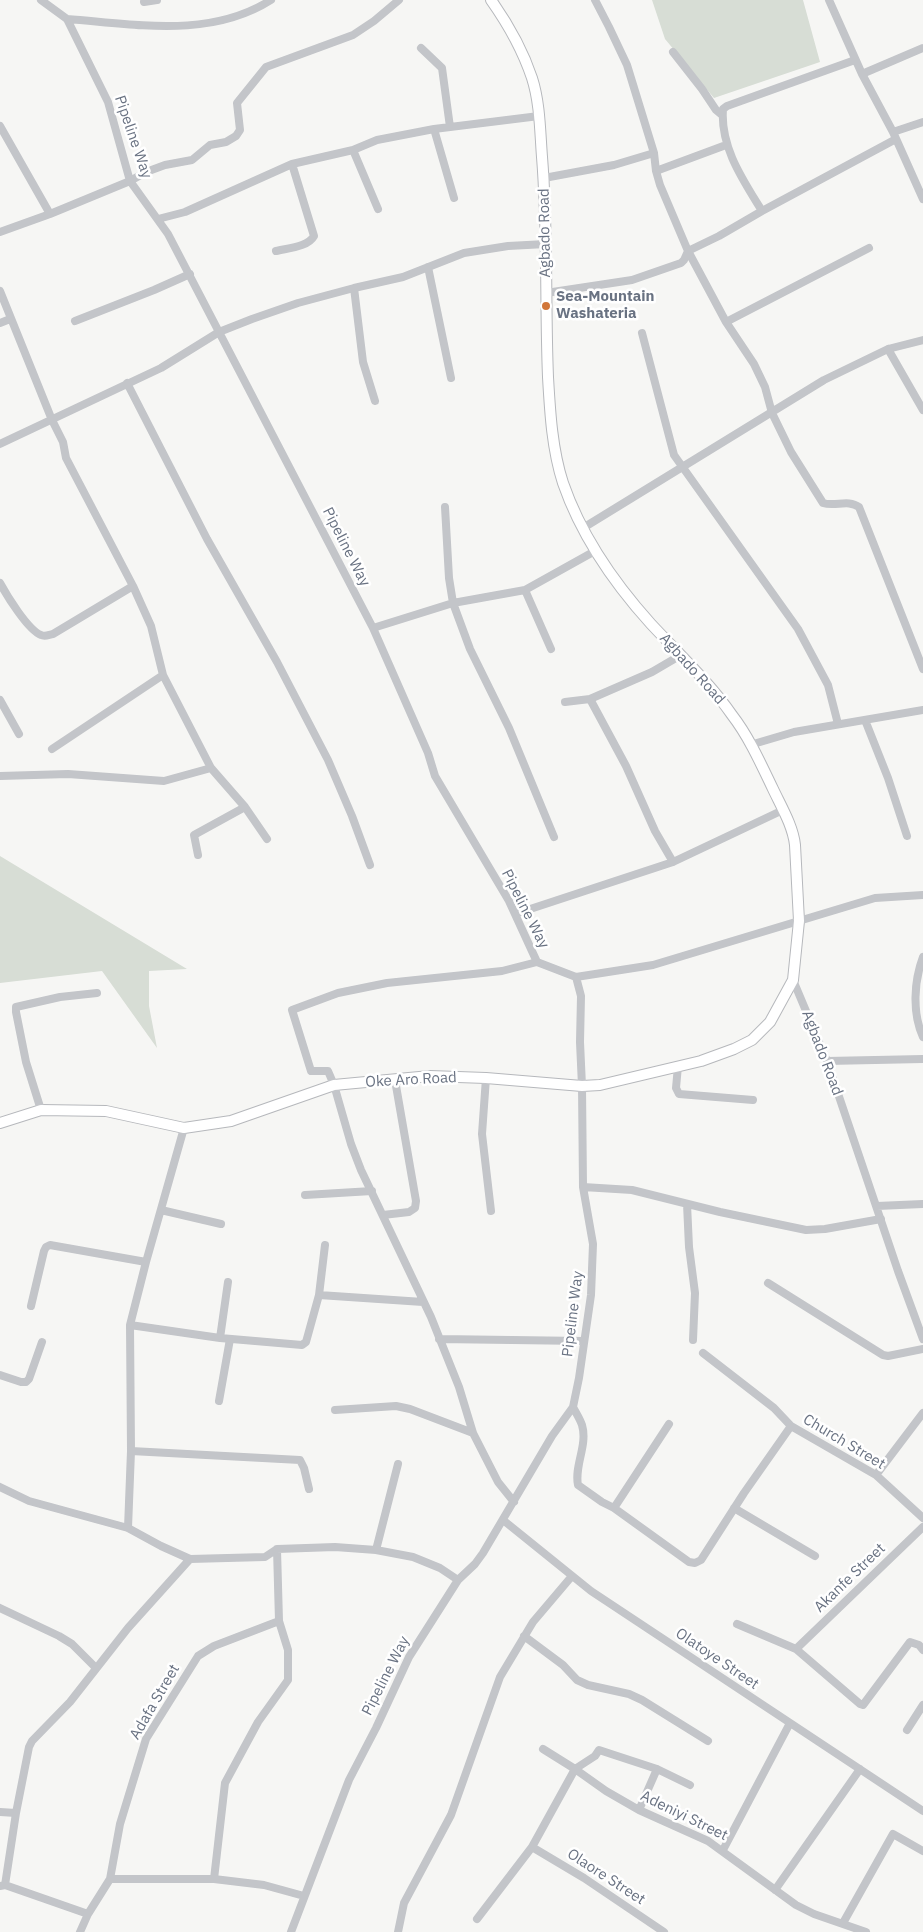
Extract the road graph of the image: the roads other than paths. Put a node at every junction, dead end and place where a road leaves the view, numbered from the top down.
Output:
1 (41, 0) edge
2 (157, 0) edge
3 (271, 0) edge
4 (491, 0) edge
5 (595, 0) edge
6 (828, 0) edge
7 (396, 1) edge
8 (144, 2) dead end
9 (67, 18) junction
10 (421, 48) dead end
11 (923, 48) edge
12 (673, 52) dead end
13 (855, 60) junction
14 (862, 74) junction
15 (722, 115) junction
16 (539, 116) junction
17 (923, 122) edge
18 (0, 126) edge
19 (450, 126) junction
20 (434, 129) junction
21 (894, 136) junction
22 (726, 145) junction
23 (353, 150) junction
24 (654, 153) junction
25 (292, 164) junction
26 (656, 171) junction
27 (544, 178) junction
28 (130, 181) junction
29 (920, 186) edge
30 (454, 198) dead end
31 (923, 199) edge
32 (378, 209) dead end
33 (762, 211) junction
34 (50, 214) junction
35 (158, 218) junction
36 (0, 232) edge
37 (546, 244) junction
38 (869, 248) dead end
39 (276, 251) dead end
40 (688, 251) junction
41 (428, 267) junction
42 (190, 274) junction
43 (354, 288) junction
44 (0, 291) edge
45 (546, 293) junction
46 (10, 319) junction
47 (74, 321) dead end
48 (726, 322) junction
49 (0, 323) edge
50 (219, 332) junction
51 (642, 333) dead end
52 (923, 340) edge
53 (888, 349) junction
54 (451, 378) dead end
55 (127, 383) junction
56 (375, 401) dead end
57 (923, 410) edge
58 (772, 413) junction
59 (52, 420) junction
60 (0, 444) edge
61 (683, 466) junction
62 (445, 507) dead end
63 (583, 528) junction
64 (595, 551) junction
65 (0, 583) edge
66 (133, 586) junction
67 (526, 590) junction
68 (453, 603) junction
69 (373, 628) junction
70 (551, 649) dead end
71 (681, 655) junction
72 (923, 669) edge
73 (163, 675) junction
74 (590, 699) junction
75 (0, 700) edge
76 (564, 702) dead end
77 (923, 710) edge
78 (865, 720) junction
79 (838, 724) junction
80 (19, 734) dead end
81 (750, 745) junction
82 (52, 749) dead end
83 (211, 768) junction
84 (0, 776) edge
85 (245, 807) junction
86 (783, 810) junction
87 (907, 836) dead end
88 (554, 837) dead end
89 (267, 839) dead end
90 (198, 855) dead end
91 (673, 862) junction
92 (370, 865) dead end
93 (923, 895) edge
94 (515, 914) junction
95 (799, 921) junction
96 (923, 957) edge
97 (536, 962) junction
98 (576, 977) junction
99 (793, 980) junction
100 (97, 994) dead end
101 (923, 1037) edge
102 (923, 1059) edge
103 (827, 1061) junction
104 (678, 1066) junction
105 (486, 1078) junction
106 (395, 1080) junction
107 (334, 1085) junction
108 (582, 1086) junction
109 (753, 1100) dead end
110 (41, 1110) junction
111 (0, 1124) edge
112 (184, 1128) junction
113 (583, 1187) junction
114 (372, 1191) junction
115 (305, 1195) dead end
116 (687, 1204) junction
117 (923, 1204) edge
118 (877, 1206) junction
119 (161, 1210) junction
120 (491, 1211) dead end
121 (383, 1215) junction
122 (881, 1218) junction
123 (221, 1224) dead end
124 (325, 1245) dead end
125 (146, 1262) junction
126 (228, 1282) dead end
127 (768, 1283) dead end
128 (319, 1295) junction
129 (424, 1302) junction
130 (31, 1306) dead end
131 (130, 1326) junction
132 (220, 1338) junction
133 (439, 1338) junction
134 (230, 1339) junction
135 (923, 1339) edge
136 (693, 1340) dead end
137 (42, 1342) dead end
138 (584, 1342) junction
139 (923, 1349) edge
140 (703, 1353) dead end
141 (0, 1375) edge
142 (219, 1401) dead end
143 (573, 1408) junction
144 (334, 1410) dead end
145 (923, 1413) edge
146 (669, 1424) dead end
147 (791, 1426) junction
148 (473, 1433) junction
149 (131, 1451) junction
150 (398, 1464) dead end
151 (876, 1475) junction
152 (0, 1487) edge
153 (309, 1489) dead end
154 (514, 1502) junction
155 (614, 1508) junction
156 (734, 1508) junction
157 (923, 1518) edge
158 (503, 1520) junction
159 (923, 1526) edge
160 (128, 1528) junction
161 (277, 1549) junction
162 (376, 1550) junction
163 (815, 1556) dead end
164 (190, 1559) junction
165 (572, 1576) junction
166 (458, 1580) junction
167 (0, 1608) edge
168 (279, 1621) junction
169 (737, 1624) dead end
170 (524, 1636) junction
171 (796, 1649) junction
172 (923, 1650) edge
173 (96, 1668) junction
174 (923, 1705) edge
175 (790, 1723) junction
176 (907, 1730) dead end
177 (708, 1742) dead end
178 (543, 1749) dead end
179 (657, 1768) junction
180 (575, 1769) junction
181 (860, 1769) junction
182 (690, 1785) dead end
183 (639, 1810) junction
184 (923, 1811) edge
185 (0, 1812) edge
186 (16, 1813) junction
187 (532, 1847) junction
188 (723, 1850) junction
189 (923, 1851) edge
190 (110, 1879) junction
191 (214, 1879) junction
192 (2, 1886) edge
193 (775, 1890) junction
194 (304, 1896) junction
195 (88, 1914) junction
196 (477, 1919) dead end
197 (844, 1923) junction
198 (80, 1932) edge
199 (291, 1932) edge
200 (398, 1932) edge
201 (664, 1932) edge
202 (866, 1932) edge

1 - 9 street, Pipeline Way
2 - 8 street
3 - 9 street
4 - 16 main road, Agbado Road
5 - 24 street
6 - 13 street
7 - 28 street
9 - 28 street, Pipeline Way
10 - 19 street
11 - 14 street
12 - 15 street
13 - 14 street
13 - 15 street
14 - 21 street
15 - 22 street
16 - 19 street
16 - 27 main road, Agbado Road
17 - 21 street
18 - 34 street
19 - 20 street
20 - 23 street
20 - 30 street
21 - 29 street
21 - 33 street
22 - 26 street
22 - 33 street
23 - 25 street
23 - 32 street
24 - 26 street
24 - 27 street
25 - 35 street
25 - 39 street
26 - 40 street
27 - 37 main road, Agbado Road
28 - 34 street
28 - 35 street, Pipeline Way
29 - 31 street
33 - 40 street
34 - 36 street
35 - 42 street, Pipeline Way
37 - 41 street
37 - 45 main road, Agbado Road
38 - 48 street
40 - 45 street
40 - 48 street
41 - 43 street
41 - 54 street
42 - 47 street
42 - 50 street, Pipeline Way
43 - 50 street
43 - 56 street
44 - 46 street
45 - 63 main road, Agbado Road
46 - 49 street
46 - 59 street
48 - 58 street
50 - 55 street
50 - 69 street, Pipeline Way
51 - 61 street
52 - 53 street
53 - 57 street
53 - 58 street
55 - 59 street
55 - 92 street
58 - 61 street
58 - 72 street
59 - 60 street
59 - 66 street
61 - 63 street
61 - 79 street
62 - 68 street
63 - 64 main road, Agbado Road
64 - 67 street
64 - 71 main road, Agbado Road
65 - 66 street
66 - 73 street
67 - 68 street
67 - 70 street
68 - 69 street
68 - 88 street
69 - 94 street, Pipeline Way
71 - 74 street
71 - 81 main road, Agbado Road
73 - 82 street
73 - 83 street
74 - 76 street
74 - 91 street
75 - 80 street
77 - 78 street
78 - 79 street
78 - 87 street
79 - 81 street
81 - 86 main road, Agbado Road
83 - 84 street
83 - 85 street
85 - 89 street
85 - 90 street
86 - 91 street
86 - 95 main road, Agbado Road
91 - 94 street
93 - 95 street
94 - 97 street, Pipeline Way
95 - 98 street
95 - 99 main road, Agbado Road
96 - 101 street
97 - 98 street, Pipeline Way
97 - 107 street
98 - 108 street, Pipeline Way
99 - 103 street, Agbado Road
99 - 104 main road, Oke Aro Road
100 - 110 street
102 - 103 street
103 - 118 street, Agbado Road
104 - 108 main road, Oke Aro Road
104 - 109 street
105 - 106 main road, Oke Aro Road
105 - 108 main road, Oke Aro Road
105 - 120 street
106 - 107 main road, Oke Aro Road
106 - 121 street
107 - 112 main road, Oke Aro Road
107 - 114 street
108 - 113 street, Pipeline Way
110 - 111 main road, Oke Aro Road
110 - 112 main road, Oke Aro Road
112 - 119 street
113 - 116 street
113 - 138 street, Pipeline Way
114 - 115 street
114 - 121 street
116 - 122 street
116 - 136 street
117 - 118 street
118 - 122 street, Agbado Road
119 - 123 street
119 - 125 street
121 - 129 street
122 - 135 street, Agbado Road
124 - 128 street
125 - 130 street
125 - 131 street
126 - 132 street
127 - 139 street
128 - 129 street
128 - 134 street
129 - 133 street
131 - 132 street
131 - 149 street
132 - 134 street
133 - 138 street
133 - 148 street
134 - 142 street
137 - 141 street
138 - 143 street, Pipeline Way
140 - 147 street, Church Street
143 - 154 street, Pipeline Way
143 - 155 street
144 - 148 street
145 - 151 street
146 - 155 street
147 - 151 street, Church Street
147 - 156 street
148 - 154 street
149 - 153 street
149 - 160 street
150 - 162 street
151 - 157 street, Church Street
152 - 160 street
154 - 158 street, Pipeline Way
155 - 156 street
156 - 163 street
158 - 165 street, Olatoye Street
158 - 166 street, Pipeline Way
159 - 171 street, Akanfe Street
160 - 164 street
161 - 162 street
161 - 164 street
161 - 168 street
162 - 166 street
164 - 173 street
165 - 170 street
165 - 175 street, Olatoye Street
166 - 194 street, Pipeline Way
167 - 173 street
168 - 190 street, Adafa Street
168 - 191 street
169 - 171 street
170 - 177 street
170 - 200 street
171 - 172 street
173 - 186 street
174 - 176 street
175 - 181 street, Olatoye Street
175 - 188 street
178 - 180 street, Adeniyi Street
179 - 180 street
179 - 182 street
179 - 183 street
180 - 183 street, Adeniyi Street
180 - 187 street
181 - 184 street, Olatoye Street
181 - 193 street
183 - 188 street, Adeniyi Street
185 - 186 street
186 - 192 street
187 - 196 street
187 - 201 street, Olaore Street
188 - 193 street, Adeniyi Street
189 - 197 street
190 - 191 street
190 - 195 street
191 - 194 street
192 - 195 street
193 - 197 street, Adeniyi Street
194 - 199 street, Pipeline Way
195 - 198 street
197 - 202 street, Adeniyi Street

